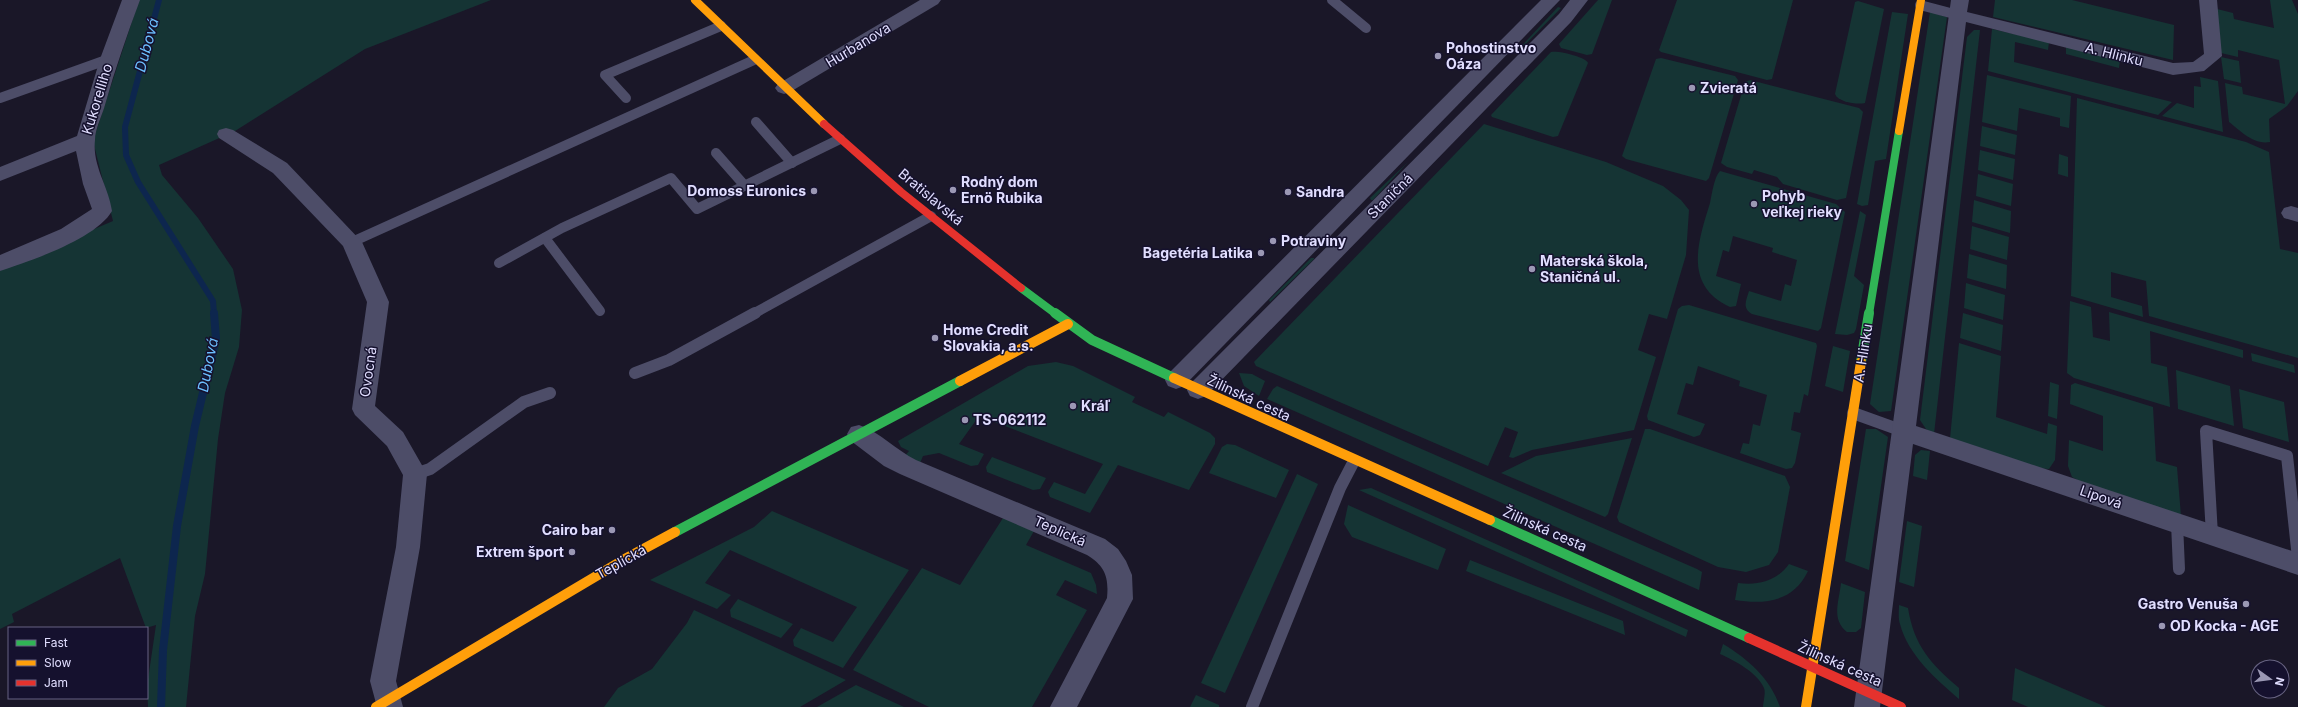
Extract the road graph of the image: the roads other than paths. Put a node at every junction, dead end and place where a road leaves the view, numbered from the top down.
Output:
1 (695, 0) edge
2 (932, 0) edge
3 (1332, 0) edge
4 (1551, 0) edge
5 (2208, 0) edge
6 (1572, 2) edge
7 (1920, 3) edge
8 (128, 8) edge
9 (1959, 8) edge
10 (721, 26) junction
11 (1366, 28) dead end
12 (109, 58) junction
13 (754, 60) junction
14 (784, 88) junction
15 (0, 98) edge
16 (626, 98) dead end
17 (756, 122) dead end
18 (226, 134) dead end
19 (840, 139) junction
20 (85, 140) junction
21 (716, 153) dead end
22 (792, 163) junction
23 (0, 174) edge
24 (745, 186) junction
25 (931, 216) junction
26 (545, 238) junction
27 (352, 242) junction
28 (0, 263) edge
29 (499, 263) dead end
30 (600, 311) dead end
31 (1068, 324) junction
32 (635, 373) dead end
33 (1176, 380) junction
34 (1198, 390) junction
35 (550, 393) dead end
36 (1853, 413) junction
37 (1903, 431) junction
38 (859, 434) junction
39 (2293, 457) edge
40 (1354, 461) junction
41 (415, 474) junction
42 (2177, 523) junction
43 (2212, 535) junction
44 (2298, 558) edge
45 (2298, 564) edge
46 (2179, 569) dead end
47 (1813, 667) junction
48 (1868, 700) edge
49 (385, 704) edge
50 (1063, 707) edge
51 (1252, 707) edge
52 (1806, 707) edge
53 (1901, 707) edge

1 - 10 street, Bratislavská
2 - 14 street, Hurbanova
3 - 11 lane
4 - 33 street, Staničná
5 - 9 street, A. Hlinku
6 - 34 street, Staničná
7 - 9 lane
7 - 36 street, A. Hlinku
8 - 12 street, Kukorelliho
9 - 37 street
10 - 13 street, Bratislavská
10 - 16 lane
12 - 15 lane
12 - 20 street, Kukorelliho
13 - 14 street, Bratislavská
13 - 27 lane
14 - 19 street, Bratislavská
17 - 22 lane
18 - 27 street, Ovocná
19 - 22 lane
19 - 25 street, Bratislavská
20 - 23 street
20 - 28 street, Kukorelliho
21 - 24 lane
22 - 24 lane
24 - 26 lane
25 - 31 street, Bratislavská
25 - 32 lane
26 - 29 lane
26 - 30 lane
27 - 41 street, Ovocná
31 - 33 street, Bratislavská
31 - 38 street, Teplická
33 - 34 street, Žilinská cesta
34 - 40 street, Žilinská cesta
35 - 41 lane
36 - 37 lane
36 - 47 street, A. Hlinku
37 - 42 street, Lipová
37 - 48 street
38 - 49 street, Teplická
38 - 50 street, Teplická
39 - 43 lane
39 - 44 lane
40 - 47 street, Žilinská cesta
40 - 51 lane
41 - 49 street
42 - 43 street, Lipová
42 - 46 lane
43 - 45 street, Lipová
47 - 48 street, Žilinská cesta
47 - 52 street, A. Hlinku
48 - 53 street, Žilinská cesta

